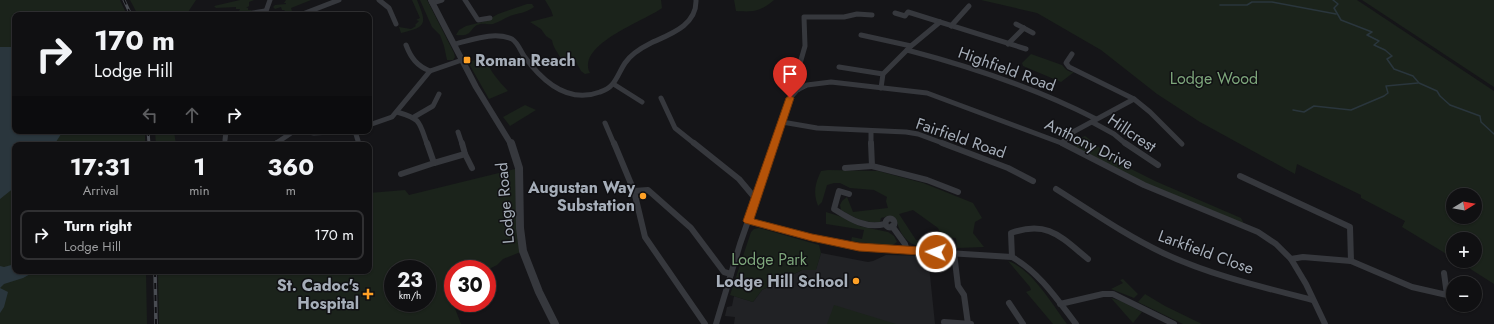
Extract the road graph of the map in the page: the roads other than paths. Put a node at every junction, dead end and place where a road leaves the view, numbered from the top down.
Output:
1 (270, 0) edge
2 (339, 0) edge
3 (379, 0) edge
4 (442, 0) edge
5 (465, 0) edge
6 (696, 0) edge
7 (432, 2) edge
8 (969, 6) dead end
9 (478, 8) dead end
10 (470, 9) junction
11 (265, 12) edge
12 (308, 12) edge
13 (895, 13) dead end
14 (872, 16) dead end
15 (490, 18) dead end
16 (940, 22) junction
17 (396, 24) dead end
18 (1016, 24) dead end
19 (950, 26) junction
20 (1024, 28) junction
21 (1033, 33) dead end
22 (861, 35) dead end
23 (455, 44) junction
24 (1008, 44) junction
25 (406, 45) dead end
26 (909, 48) junction
27 (1026, 49) dead end
28 (1072, 54) dead end
29 (462, 60) junction
30 (839, 66) dead end
31 (430, 71) junction
32 (884, 74) junction
33 (614, 85) junction
34 (881, 88) junction
35 (799, 89) junction
36 (439, 94) dead end
37 (661, 98) dead end
38 (1134, 99) junction
39 (642, 102) dead end
40 (397, 112) junction
41 (414, 117) junction
42 (1094, 121) junction
43 (782, 122) junction
44 (606, 123) dead end
45 (372, 124) edge
46 (871, 131) junction
47 (458, 132) dead end
48 (226, 134) edge
49 (291, 134) edge
50 (225, 140) dead end
51 (283, 142) edge
52 (1062, 143) junction
53 (1182, 144) dead end
54 (465, 154) junction
55 (434, 163) junction
56 (1158, 165) dead end
57 (872, 166) junction
58 (472, 168) dead end
59 (845, 168) dead end
60 (401, 174) dead end
61 (1240, 176) dead end
62 (1033, 181) dead end
63 (1056, 189) dead end
64 (634, 190) junction
65 (958, 192) dead end
66 (850, 194) dead end
67 (755, 198) junction
68 (748, 221) junction
69 (907, 251) junction
70 (954, 253) junction
71 (1012, 257) junction
72 (1088, 259) dead end
73 (1291, 259) junction
74 (1351, 261) junction
75 (1444, 273) dead end
76 (731, 274) junction
77 (1446, 281) edge
78 (1446, 296) edge
79 (1313, 300) junction
80 (1009, 303) dead end
81 (1060, 304) junction
82 (944, 322) dead end
83 (555, 324) edge
84 (705, 324) edge
85 (716, 324) edge
86 (968, 324) edge
87 (971, 324) edge
88 (1023, 324) edge
89 (1076, 324) edge
90 (1174, 324) edge
91 (1325, 324) edge

1 - 11 street
2 - 12 street
3 - 17 street
4 - 7 street
5 - 10 street
6 - 33 street
7 - 23 street, Lodge Road
8 - 19 street
9 - 10 street
10 - 15 street
13 - 16 street
14 - 35 street
16 - 19 street
16 - 26 street
18 - 20 street
19 - 24 street
20 - 21 street
20 - 24 street
22 - 26 street, Highfield Road
23 - 29 street, Lodge Road
23 - 33 street
24 - 27 street
25 - 31 street
26 - 32 street
26 - 42 street, Highfield Road
28 - 38 street
29 - 31 street
29 - 83 street, Lodge Road
30 - 32 street
31 - 40 street
32 - 34 street
33 - 39 street
34 - 35 street, Anthony Drive
34 - 52 street, Anthony Drive
35 - 43 street, Anthony Drive
36 - 41 street
37 - 67 street
38 - 42 street
38 - 53 street
40 - 41 street
40 - 45 street
41 - 55 street
42 - 52 street
42 - 56 street, Hillcrest
43 - 46 street, Fairfield Road
43 - 67 street
44 - 64 street
46 - 57 street
46 - 62 street, Fairfield Road
47 - 54 street
48 - 50 street
49 - 51 street
52 - 73 street, Anthony Drive
54 - 55 street
54 - 58 street
55 - 60 street
57 - 59 street
57 - 65 street
61 - 74 street
63 - 79 street, Larkfield Close
64 - 76 street
64 - 84 street
66 - 69 street
67 - 68 street
68 - 69 street
68 - 76 street
69 - 70 street
70 - 71 street
70 - 86 street
71 - 72 street
71 - 81 street
73 - 74 street
73 - 79 street, Anthony Drive
74 - 78 street
75 - 77 street
76 - 85 street
79 - 91 street, Anthony Drive
80 - 88 street
81 - 89 street
81 - 90 street
82 - 86 street
86 - 87 street

